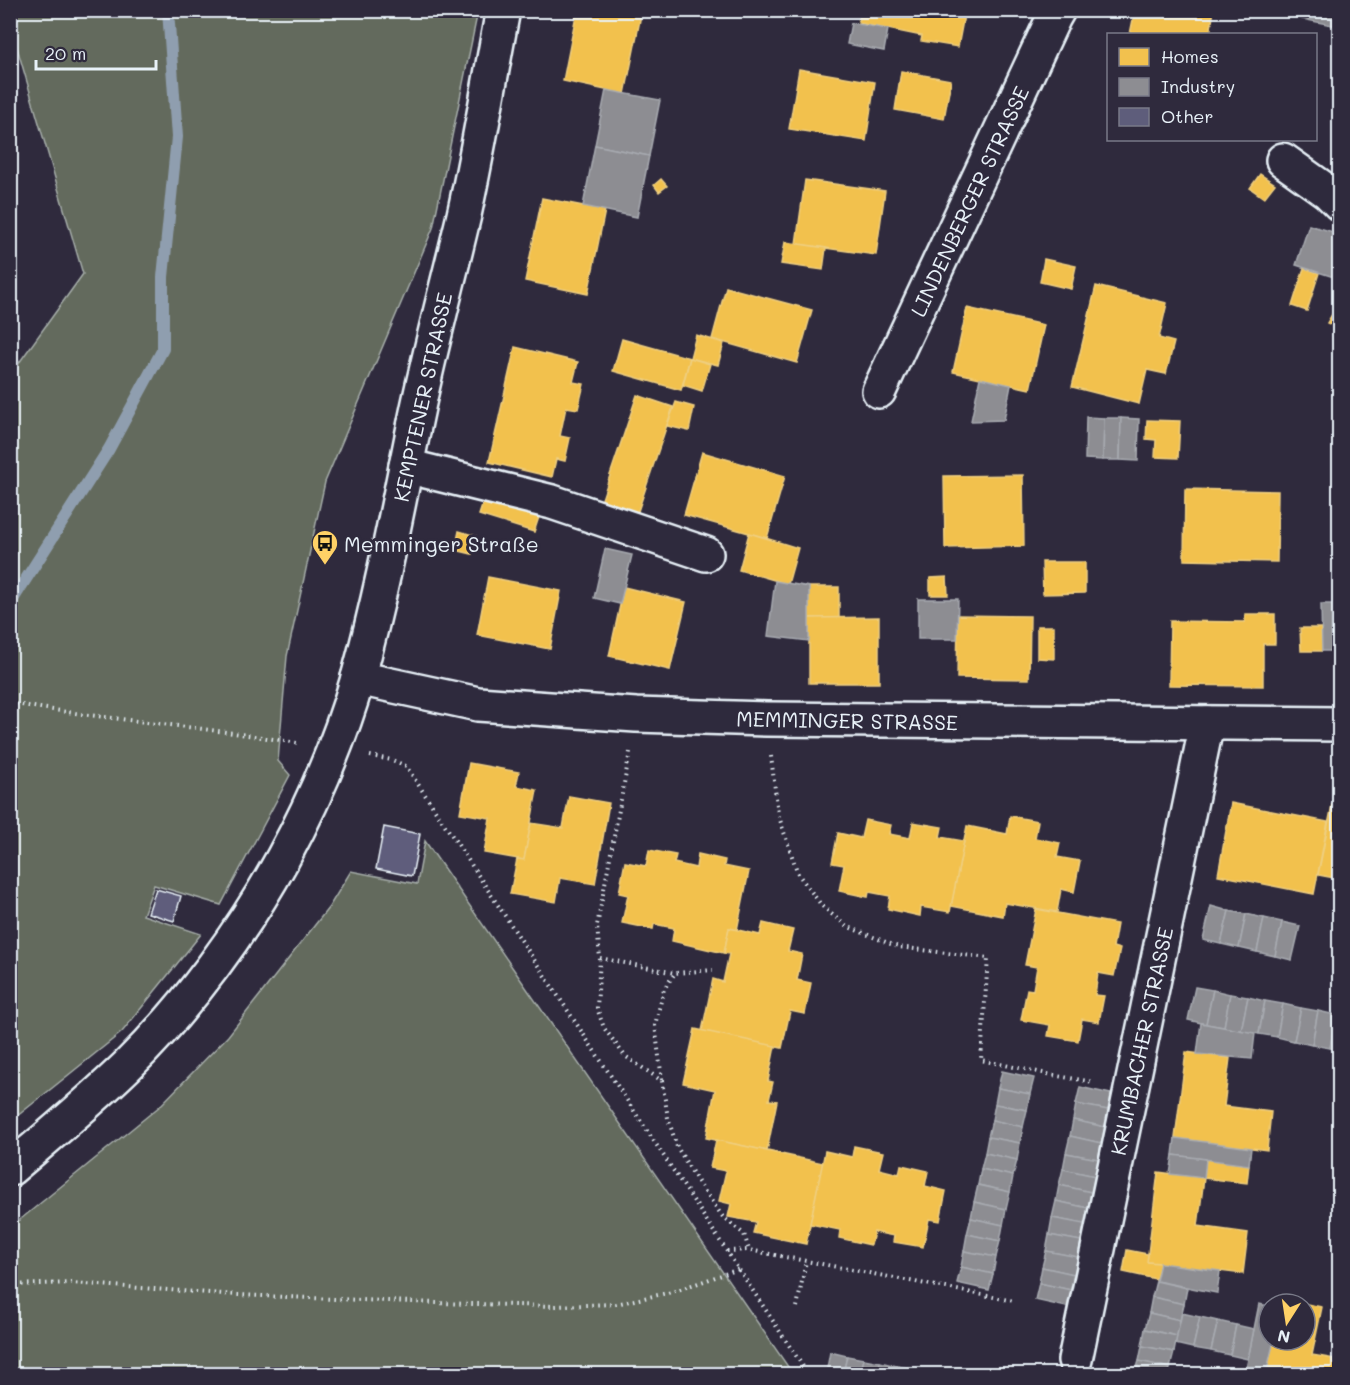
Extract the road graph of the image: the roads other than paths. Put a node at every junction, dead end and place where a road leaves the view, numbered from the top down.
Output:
1 (503, 10) edge
2 (1058, 10) edge
3 (1283, 160) dead end
4 (1340, 204) edge
5 (879, 391) dead end
6 (406, 466) junction
7 (706, 554) dead end
8 (358, 678) junction
9 (1207, 723) junction
10 (1340, 724) edge
11 (10, 1169) edge
12 (1075, 1360) dead end

1 - 6 street, KEMPTENER STRASSE
2 - 5 street, LINDENBERGER STRASSE
3 - 4 street
6 - 7 street
6 - 8 street, KEMPTENER STRASSE
8 - 9 street, MEMMINGER STRASSE
8 - 11 street, KEMPTENER STRASSE
9 - 10 street, MEMMINGER STRASSE
9 - 12 street, KRUMBACHER STRASSE

